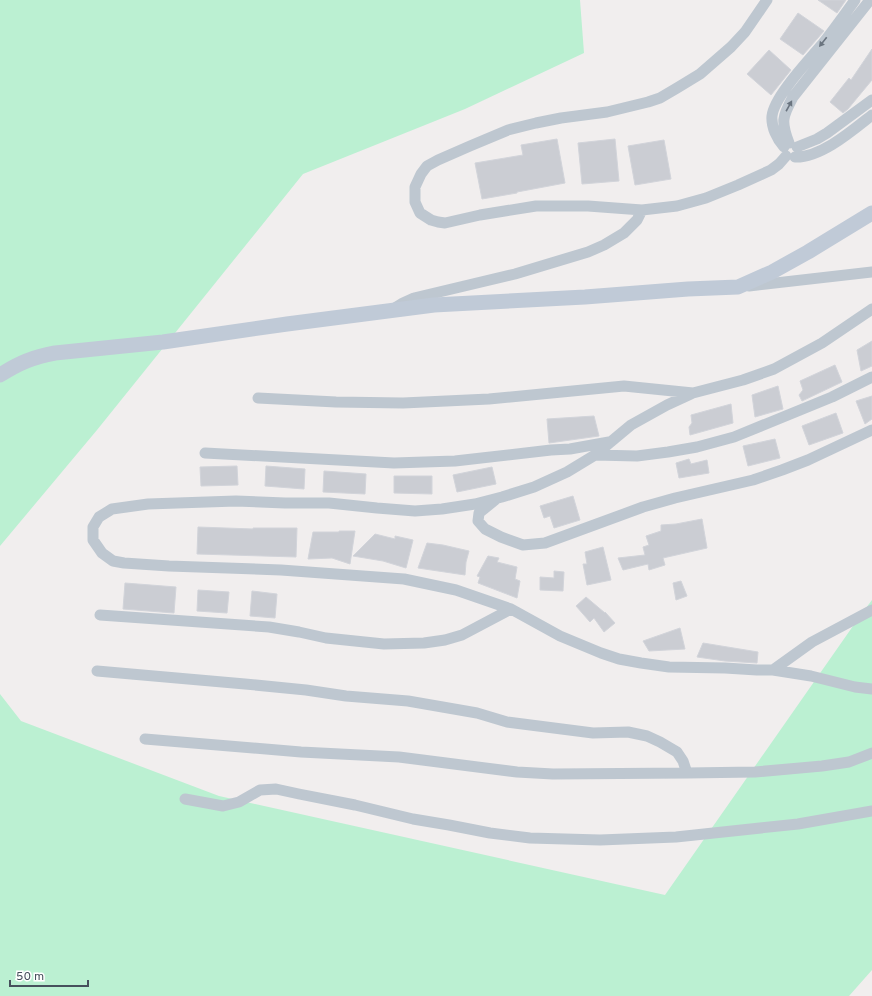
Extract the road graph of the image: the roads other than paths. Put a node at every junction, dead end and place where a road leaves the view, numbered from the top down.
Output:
1 (768, 0) edge
2 (855, 0) edge
3 (870, 0) edge
4 (844, 25) junction
5 (872, 100) edge
6 (872, 115) edge
7 (838, 124) junction
8 (844, 136) junction
9 (790, 150) junction
10 (642, 210) junction
11 (872, 213) edge
12 (872, 272) edge
13 (738, 287) junction
14 (872, 309) edge
15 (393, 310) junction
16 (861, 317) junction
17 (872, 322) edge
18 (0, 375) edge
19 (872, 377) edge
20 (693, 393) junction
21 (258, 398) dead end
22 (872, 430) edge
23 (611, 442) junction
24 (205, 453) dead end
25 (595, 455) junction
26 (498, 498) junction
27 (511, 610) junction
28 (872, 610) edge
29 (100, 615) dead end
30 (773, 670) junction
31 (97, 671) dead end
32 (872, 689) edge
33 (145, 739) dead end
34 (872, 753) edge
35 (687, 773) junction
36 (185, 799) dead end
37 (872, 811) edge

1 - 10 street
2 - 4 street
3 - 4 street
4 - 9 street
5 - 7 street
6 - 8 street
7 - 8 street
7 - 9 street
8 - 9 street
9 - 10 street
10 - 15 street
11 - 13 main road
12 - 13 street
13 - 15 main road
14 - 16 street
15 - 18 main road
16 - 17 street
16 - 20 street
19 - 25 street
20 - 21 street
20 - 23 street
22 - 26 street
23 - 24 street
23 - 25 street
25 - 26 street
26 - 27 street
27 - 29 street
27 - 30 street
28 - 30 street
30 - 32 street
31 - 35 street
33 - 35 street
34 - 35 street
36 - 37 street

